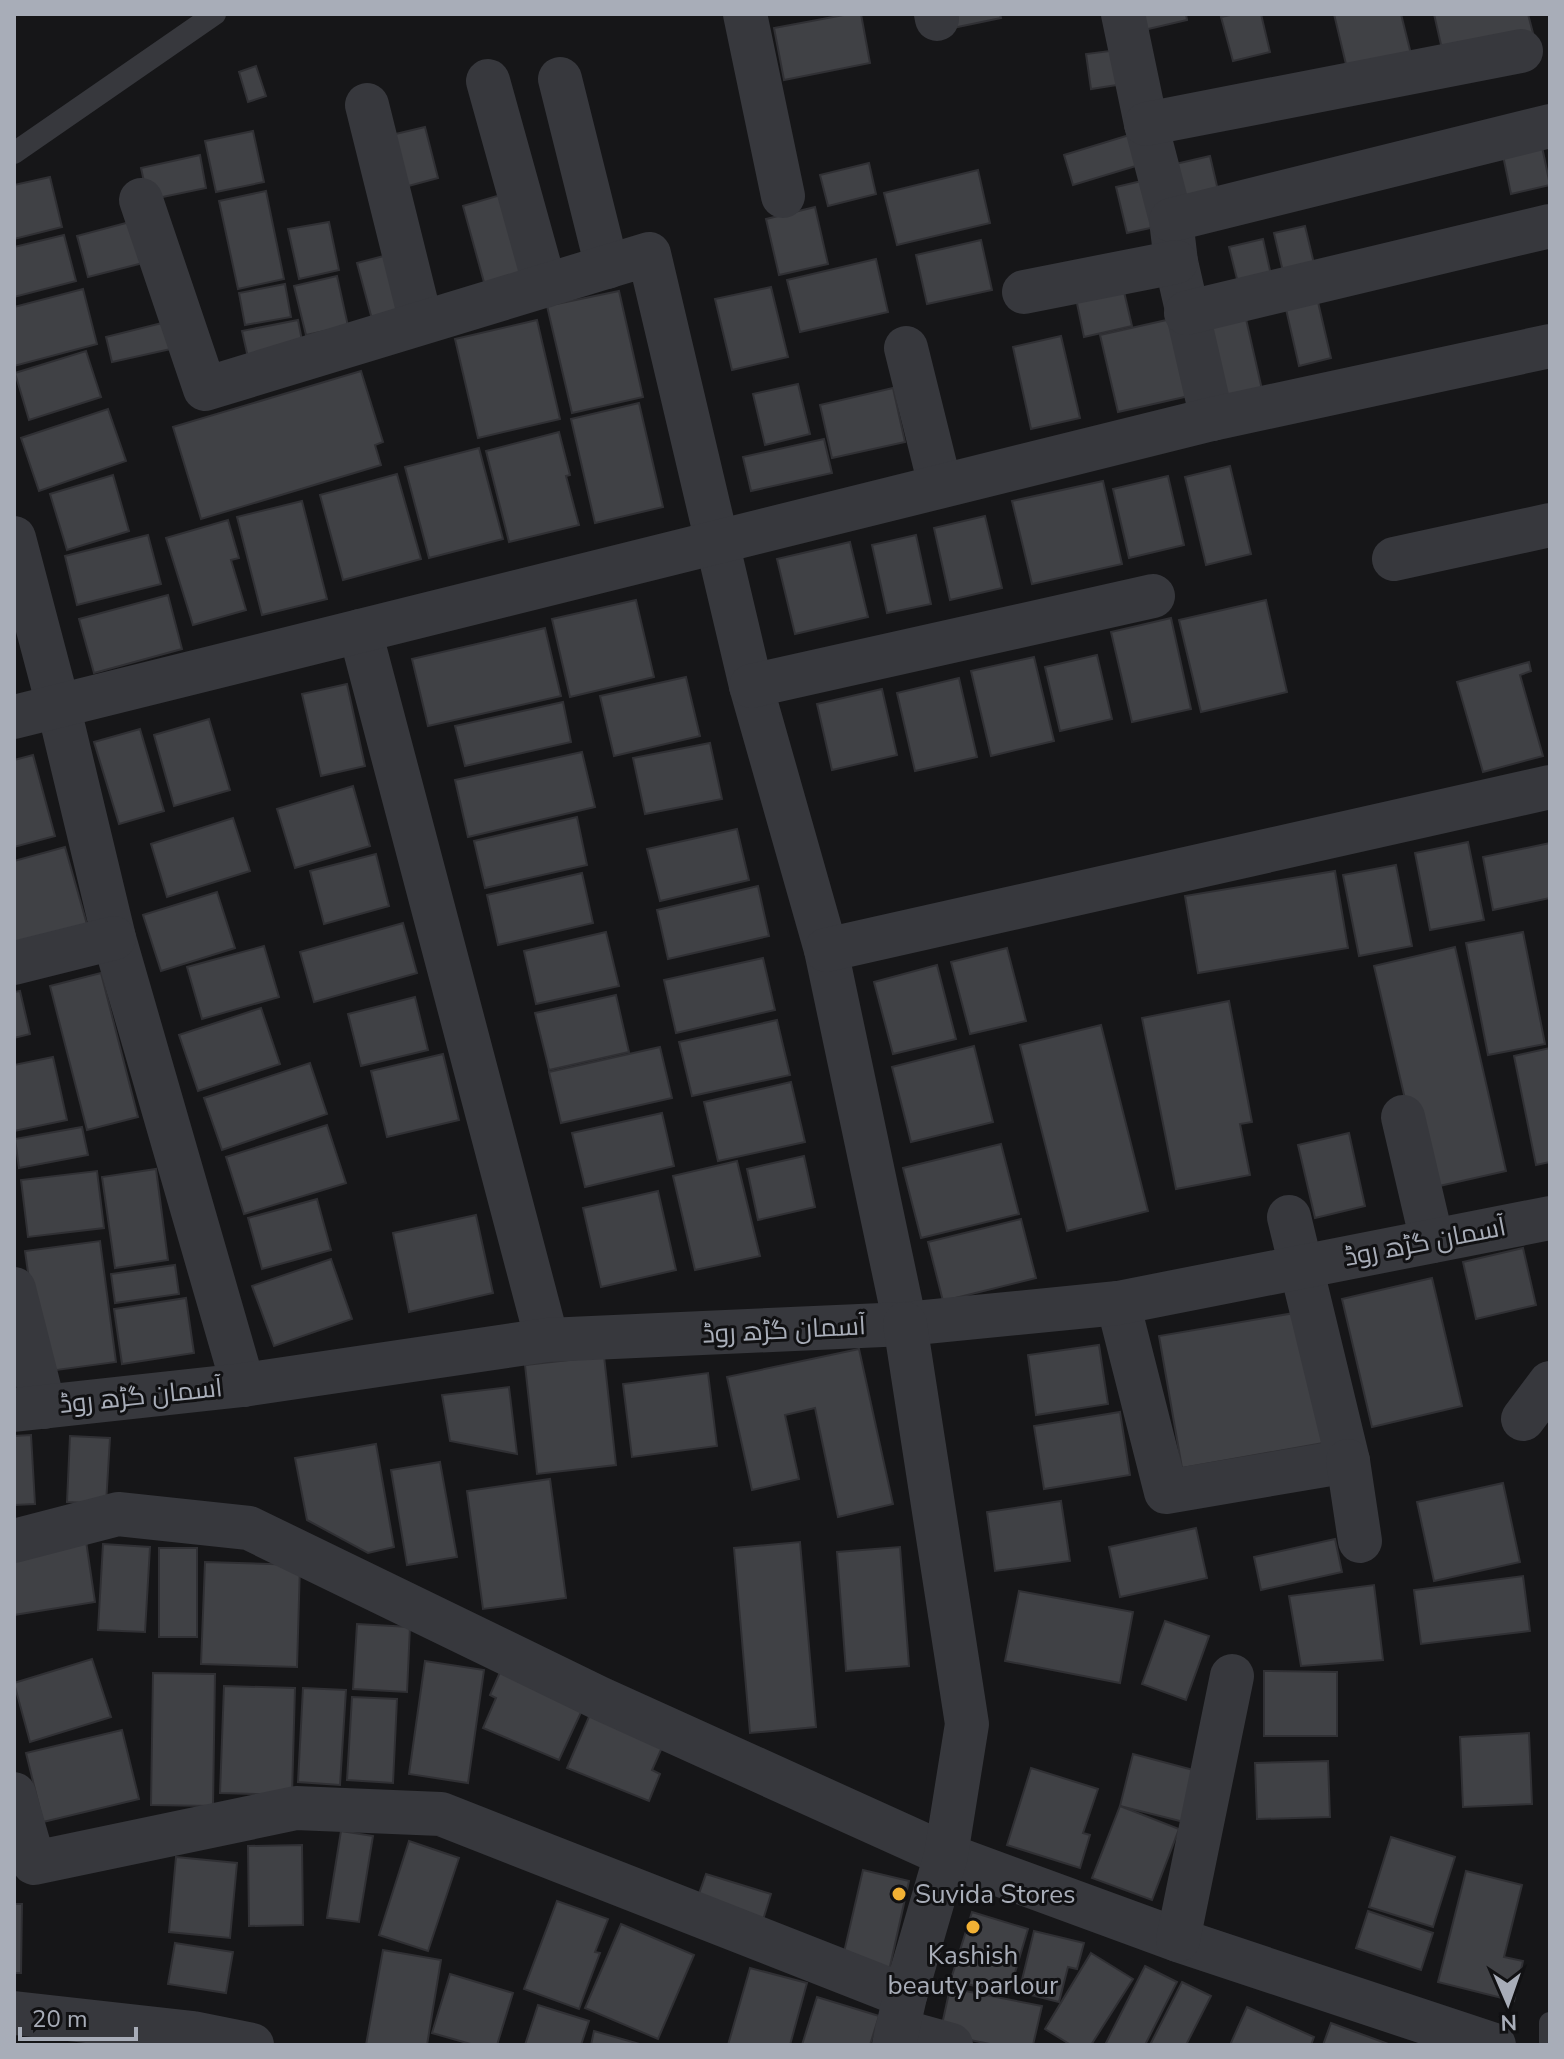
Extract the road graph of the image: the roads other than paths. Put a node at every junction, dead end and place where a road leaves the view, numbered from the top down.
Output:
1 (215, 14) edge
2 (745, 14) edge
3 (1123, 14) edge
4 (1521, 51) dead end
5 (560, 79) dead end
6 (488, 81) dead end
7 (367, 105) dead end
8 (1146, 124) junction
9 (1550, 126) edge
10 (14, 153) edge
11 (783, 196) dead end
12 (141, 200) dead end
13 (1171, 220) junction
14 (1550, 226) edge
15 (1176, 262) junction
16 (607, 267) junction
17 (545, 286) junction
18 (1024, 292) dead end
19 (1186, 313) junction
20 (421, 322) junction
21 (1550, 346) edge
22 (906, 348) dead end
23 (1212, 419) junction
24 (940, 485) junction
25 (1550, 525) edge
26 (14, 538) edge
27 (716, 540) junction
28 (1394, 559) dead end
29 (1153, 596) dead end
30 (360, 631) junction
31 (751, 686) junction
32 (58, 705) junction
33 (14, 717) edge
34 (1550, 787) edge
35 (114, 938) junction
36 (826, 950) junction
37 (14, 963) edge
38 (1403, 1117) dead end
39 (1289, 1217) dead end
40 (1550, 1218) edge
41 (1432, 1241) junction
42 (1302, 1266) junction
43 (14, 1289) edge
44 (1118, 1303) junction
45 (905, 1324) junction
46 (547, 1340) junction
47 (1550, 1383) edge
48 (243, 1385) junction
49 (29, 1408) edge
50 (1523, 1419) dead end
51 (1348, 1461) junction
52 (14, 1541) edge
53 (1360, 1541) dead end
54 (1232, 1676) dead end
55 (14, 1794) edge
56 (946, 1855) junction
57 (24, 1868) edge
58 (1178, 1940) junction
59 (14, 2013) edge
60 (1550, 2023) edge
61 (899, 2024) edge
62 (252, 2045) edge
63 (951, 2045) edge
64 (1494, 2045) edge
65 (1550, 2045) edge

1 - 10 lane
2 - 11 street
3 - 8 street
4 - 8 street
5 - 16 street
6 - 17 street
7 - 20 street
8 - 13 street
9 - 13 street
12 - 20 street
13 - 15 street
14 - 19 street
15 - 18 street
15 - 19 street
16 - 17 street
16 - 27 street
17 - 20 street
19 - 23 street
21 - 23 street
22 - 24 street
23 - 24 street
24 - 27 street
25 - 28 street
26 - 32 street
27 - 30 street
27 - 31 street
29 - 31 street
30 - 32 street
30 - 46 street
31 - 36 street
32 - 33 street
32 - 35 street
34 - 36 street
35 - 37 street
35 - 48 street
36 - 45 street
38 - 41 street
39 - 42 street
40 - 41 street, آسمان گڑھ روڈ
41 - 42 street, آسمان گڑھ روڈ
42 - 44 street, آسمان گڑھ روڈ
42 - 51 street
43 - 49 street
44 - 45 street, آسمان گڑھ روڈ
44 - 51 street
45 - 46 street, آسمان گڑھ روڈ
45 - 56 street
46 - 48 street, آسمان گڑھ روڈ
47 - 50 street
48 - 49 street, آسمان گڑھ روڈ
51 - 53 street
52 - 56 street
54 - 58 street
55 - 57 street
56 - 58 street
56 - 61 street
57 - 61 street
58 - 64 street
59 - 62 street
60 - 65 lane
61 - 63 street

